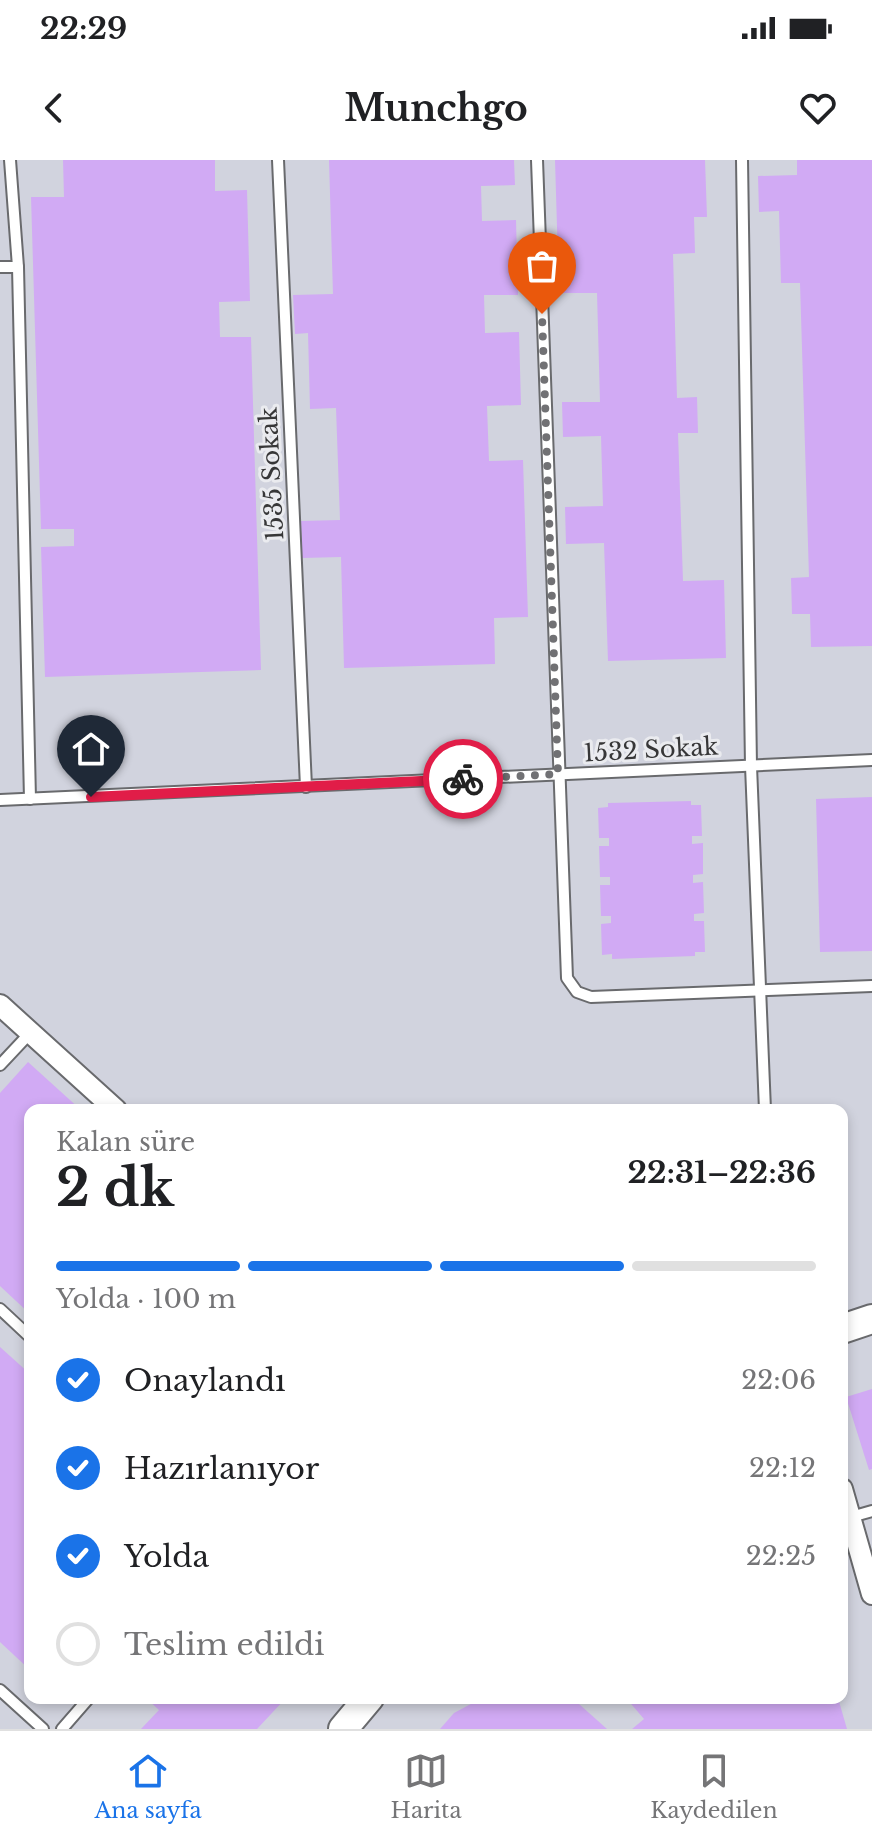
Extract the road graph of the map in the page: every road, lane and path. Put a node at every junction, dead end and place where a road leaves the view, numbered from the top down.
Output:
1 (10, 160) edge
2 (278, 160) edge
3 (537, 160) edge
4 (742, 160) edge
5 (0, 267) edge
6 (18, 267) junction
7 (872, 760) edge
8 (751, 766) junction
9 (558, 774) junction
10 (306, 787) junction
11 (30, 799) junction
12 (0, 800) edge
13 (872, 986) edge
14 (759, 991) junction
15 (0, 1005) edge
16 (31, 1032) junction
17 (0, 1065) edge
18 (109, 1104) edge
19 (765, 1104) edge
20 (0, 1309) edge
21 (872, 1319) edge
22 (848, 1327) edge
23 (24, 1331) edge
24 (848, 1508) edge
25 (872, 1511) edge
26 (851, 1517) junction
27 (872, 1594) edge
28 (0, 1690) edge
29 (84, 1704) edge
30 (364, 1704) edge
31 (43, 1729) edge
32 (62, 1729) edge
33 (343, 1729) edge

1 - 6 lane
2 - 10 lane, 1535 Sokak
3 - 9 lane
4 - 8 lane
5 - 6 lane
6 - 11 lane
7 - 8 lane, 1532 Sokak
8 - 9 lane, 1532 Sokak
8 - 14 lane
9 - 10 lane, 1532 Sokak
9 - 14 lane
10 - 11 lane, 1532 Sokak
11 - 12 lane, 1532 Sokak
13 - 14 lane
14 - 19 lane
15 - 16 street
16 - 17 lane
16 - 18 street
20 - 23 lane
21 - 22 main road
24 - 26 street
25 - 26 lane
26 - 27 street
28 - 31 lane
29 - 32 lane
30 - 33 main road

